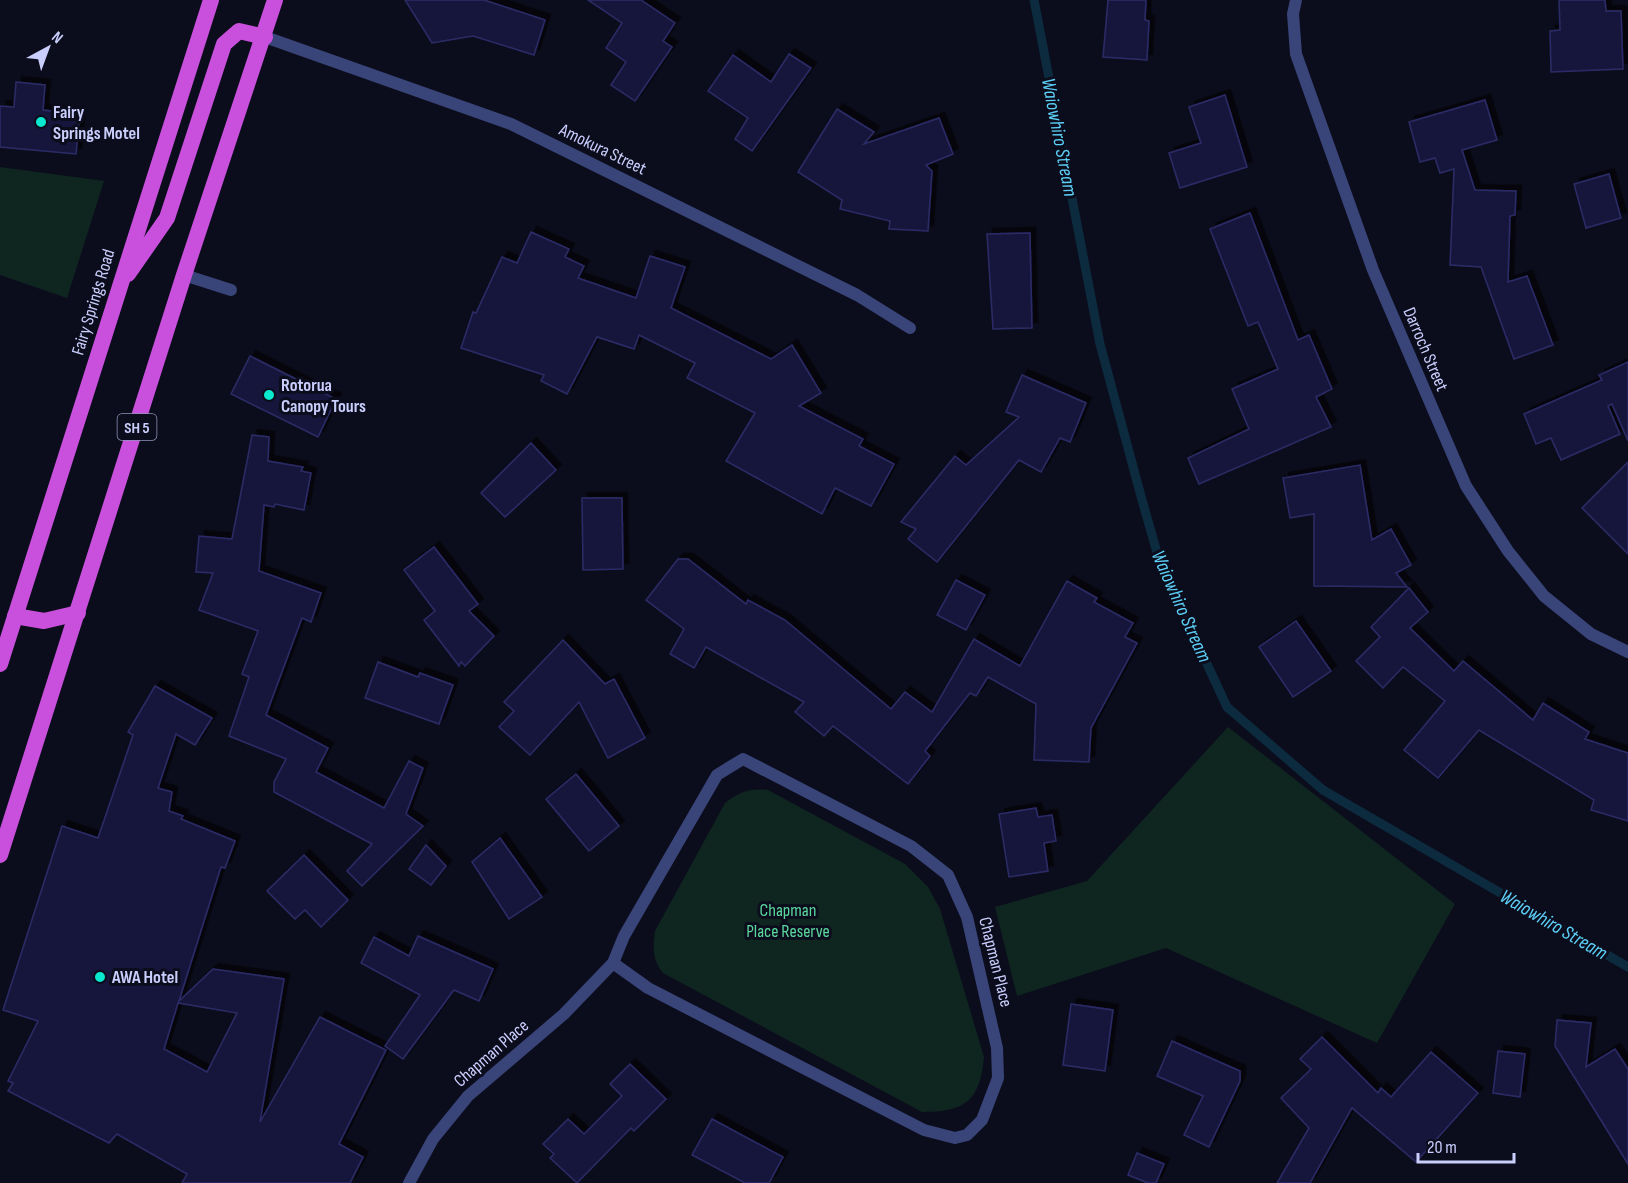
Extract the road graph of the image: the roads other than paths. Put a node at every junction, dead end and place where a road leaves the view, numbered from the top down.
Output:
1 (211, 0) edge
2 (275, 0) edge
3 (1296, 0) edge
4 (265, 37) junction
5 (184, 276) junction
6 (117, 289) junction
7 (231, 290) dead end
8 (910, 328) dead end
9 (78, 614) junction
10 (15, 616) junction
11 (1628, 652) edge
12 (0, 664) edge
13 (0, 855) edge
14 (612, 963) junction
15 (409, 1183) edge

1 - 6 highway, Fairy Springs Road
2 - 4 highway, SH 5
3 - 11 street, Darroch Street
4 - 5 highway, SH 5
4 - 6 highway
4 - 8 street, Amokura Street
5 - 7 street
5 - 9 highway, SH 5
6 - 10 highway, Fairy Springs Road
9 - 10 highway
9 - 13 highway, SH 5
10 - 12 highway, Fairy Springs Road
14 - 14 street, Chapman Place
14 - 15 street, Chapman Place

